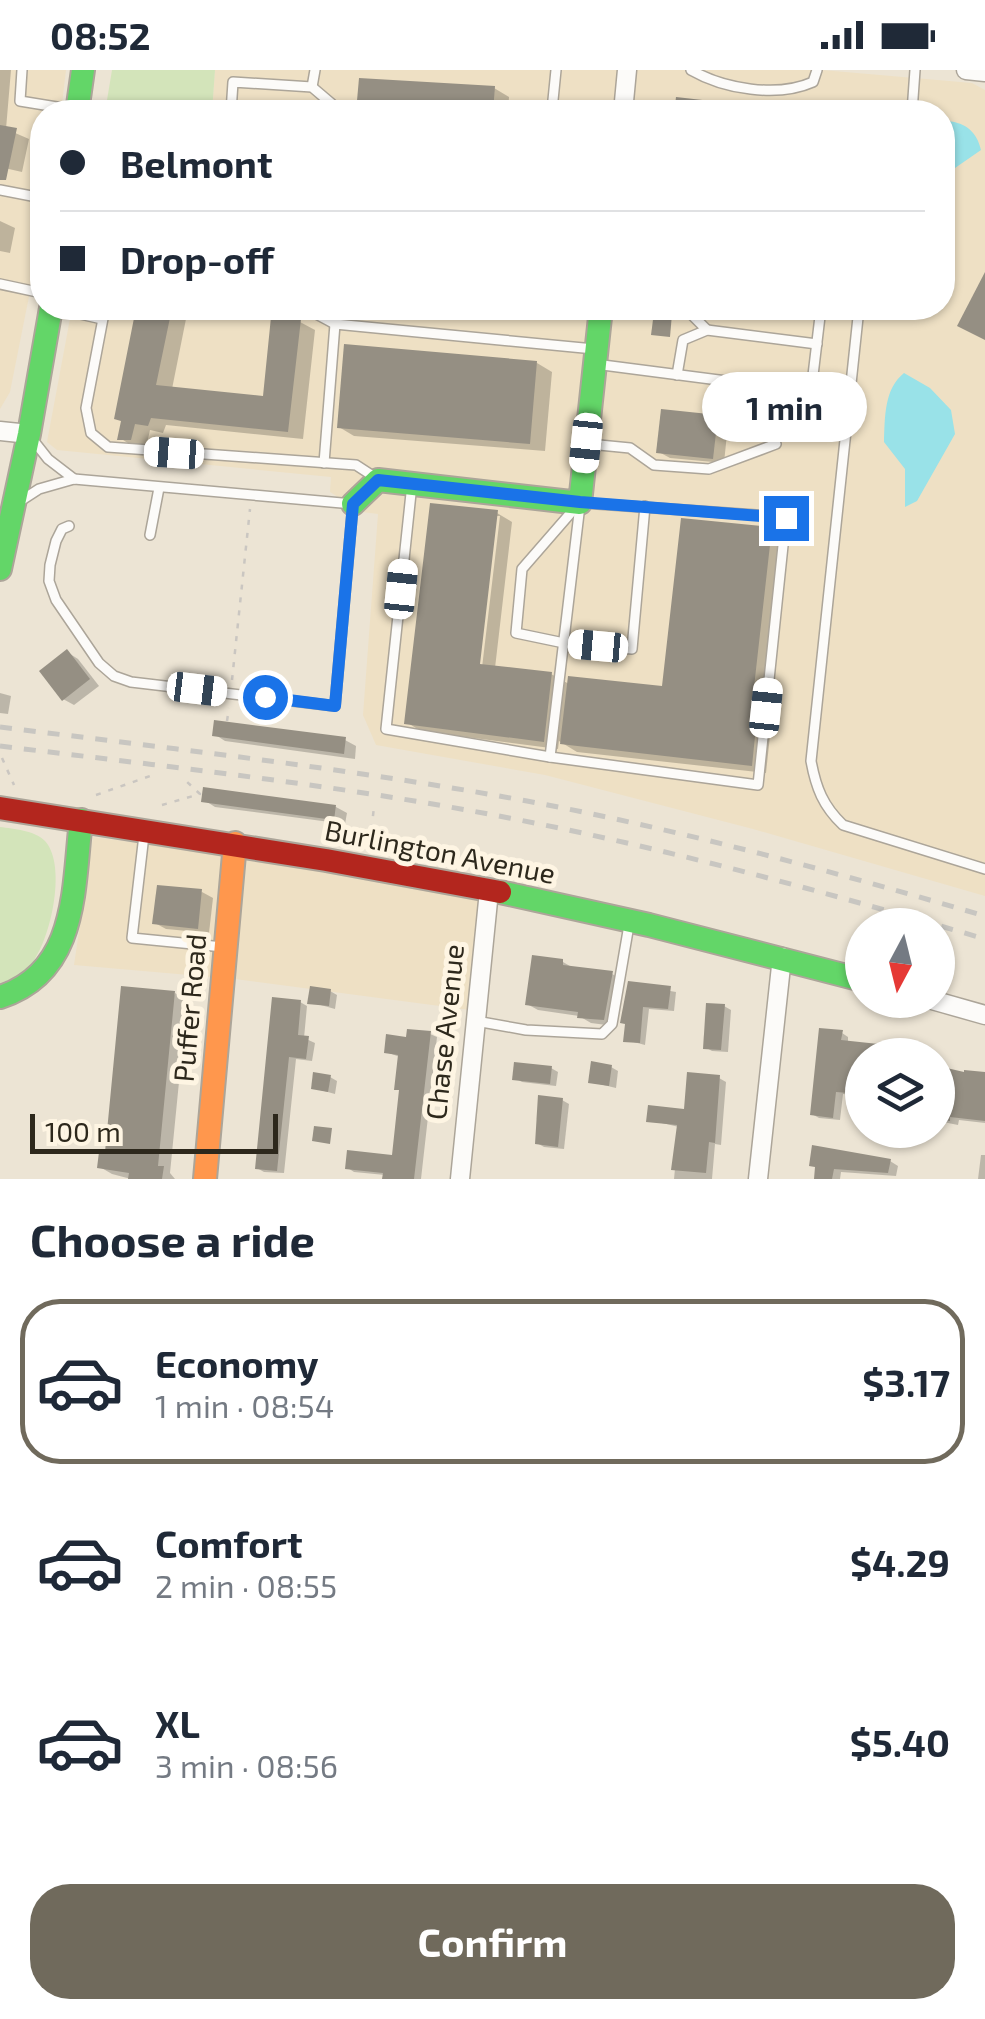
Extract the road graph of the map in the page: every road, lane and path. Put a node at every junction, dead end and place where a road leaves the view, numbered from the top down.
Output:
1 (22, 70) edge
2 (82, 70) edge
3 (315, 70) edge
4 (556, 70) edge
5 (627, 70) edge
6 (690, 70) edge
7 (817, 70) edge
8 (915, 70) edge
9 (966, 70) edge
10 (985, 72) edge
11 (312, 87) junction
12 (78, 100) edge
13 (232, 100) edge
14 (327, 100) edge
15 (553, 100) dead end
16 (624, 100) edge
17 (913, 100) edge
18 (30, 104) edge
19 (0, 190) edge
20 (30, 196) edge
21 (0, 284) edge
22 (30, 290) edge
23 (50, 320) edge
24 (102, 320) edge
25 (328, 320) edge
26 (600, 320) edge
27 (697, 320) edge
28 (820, 320) edge
29 (858, 320) edge
30 (335, 324) junction
31 (707, 330) junction
32 (817, 344) junction
33 (596, 356) junction
34 (677, 374) junction
35 (0, 431) edge
36 (30, 434) junction
37 (586, 443) junction
38 (776, 444) dead end
39 (324, 463) junction
40 (74, 479) junction
41 (378, 480) junction
42 (412, 484) junction
43 (160, 488) junction
44 (252, 495) junction
45 (580, 502) junction
46 (353, 504) junction
47 (645, 506) junction
48 (13, 510) junction
49 (69, 526) dead end
50 (150, 535) dead end
51 (0, 569) edge
52 (564, 643) junction
53 (230, 693) junction
54 (227, 722) dead end
55 (550, 757) junction
56 (2, 758) edge
57 (150, 776) dead end
58 (185, 780) dead end
59 (14, 785) dead end
60 (96, 795) dead end
61 (162, 805) dead end
62 (374, 807) dead end
63 (0, 808) edge
64 (81, 820) junction
65 (144, 830) junction
66 (370, 842) dead end
67 (235, 843) junction
68 (985, 869) edge
69 (490, 891) junction
70 (630, 922) junction
71 (226, 947) junction
72 (782, 957) junction
73 (845, 975) edge
74 (0, 997) edge
75 (955, 1007) edge
76 (985, 1016) edge
77 (476, 1021) junction
78 (205, 1179) edge
79 (460, 1179) edge
80 (758, 1179) edge

1 - 18 lane
2 - 12 street
3 - 11 lane
4 - 15 lane
5 - 16 street
6 - 7 lane
8 - 17 lane
9 - 10 street
11 - 13 lane
11 - 14 lane
19 - 20 lane
21 - 22 lane
23 - 36 street
24 - 39 lane
25 - 30 lane
26 - 33 street
27 - 31 lane
28 - 32 lane
29 - 68 lane
30 - 33 lane
30 - 39 lane
31 - 32 lane
31 - 34 lane
32 - 34 lane
33 - 34 lane
33 - 37 street
35 - 36 street
36 - 40 lane
36 - 48 street
37 - 38 lane
37 - 45 street
39 - 41 lane
40 - 43 lane
40 - 48 lane
41 - 42 street
41 - 46 street
42 - 45 street
42 - 55 lane
43 - 44 lane
43 - 50 lane
44 - 46 lane
44 - 53 path
45 - 47 lane
45 - 52 lane
45 - 52 lane
46 - 53 lane
47 - 52 lane
47 - 55 lane
48 - 51 street
49 - 53 lane
52 - 55 lane
53 - 54 path
56 - 59 path
57 - 60 path
58 - 61 path
62 - 66 path
63 - 64 street, Burlington Avenue
64 - 65 street, Burlington Avenue
64 - 74 street
65 - 67 street, Burlington Avenue
65 - 71 lane
67 - 69 street, Burlington Avenue
67 - 71 street, Puffer Road
69 - 70 street, Burlington Avenue
69 - 77 street, Chase Avenue
70 - 72 street, Burlington Avenue
70 - 77 lane
71 - 78 street, Puffer Road
72 - 73 street, Burlington Avenue
72 - 80 street
75 - 76 street
77 - 79 street, Chase Avenue

